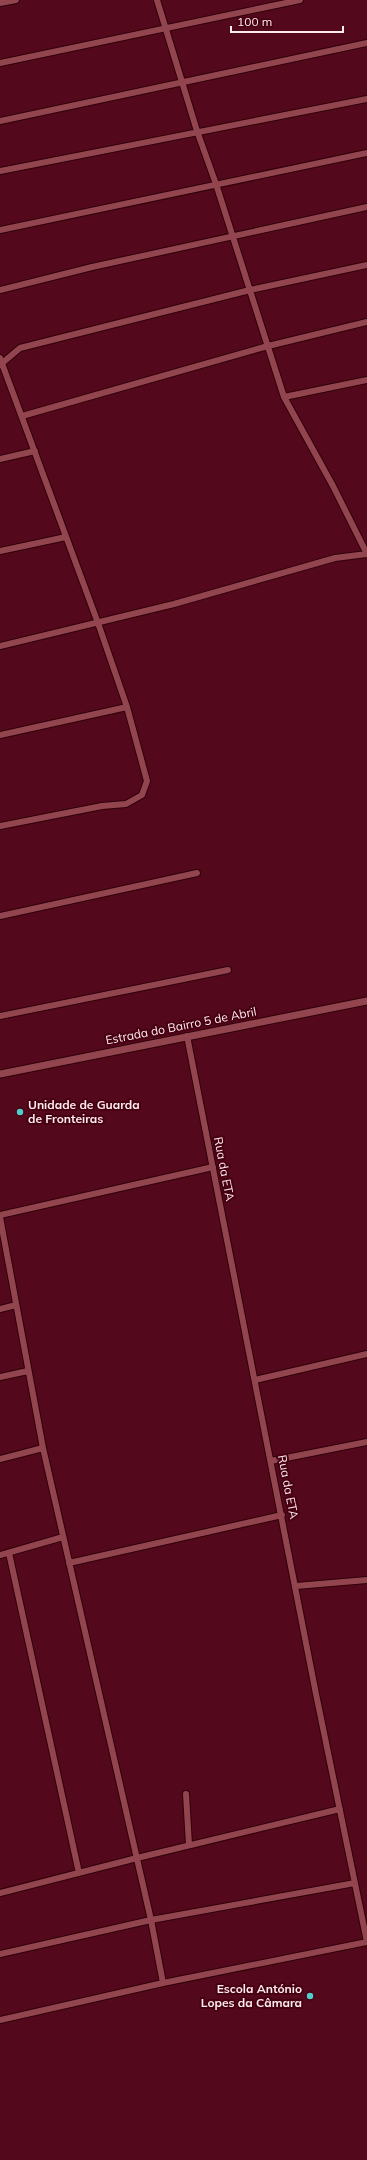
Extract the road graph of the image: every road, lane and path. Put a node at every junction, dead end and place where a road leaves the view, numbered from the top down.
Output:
1 (16, 0) edge
2 (156, 0) edge
3 (300, 0) edge
4 (0, 3) edge
5 (166, 28) junction
6 (367, 43) edge
7 (0, 62) edge
8 (183, 82) junction
9 (367, 99) edge
10 (0, 121) edge
11 (197, 131) junction
12 (367, 153) edge
13 (0, 171) edge
14 (216, 184) junction
15 (367, 207) edge
16 (0, 230) edge
17 (233, 238) junction
18 (367, 265) edge
19 (0, 290) edge
20 (250, 290) junction
21 (367, 322) edge
22 (268, 346) junction
23 (1, 363) edge
24 (367, 380) edge
25 (284, 397) junction
26 (22, 416) junction
27 (34, 451) junction
28 (0, 459) edge
29 (66, 537) junction
30 (0, 551) edge
31 (367, 554) edge
32 (98, 623) junction
33 (0, 646) edge
34 (127, 707) junction
35 (0, 735) edge
36 (0, 826) edge
37 (196, 872) dead end
38 (0, 916) edge
39 (228, 970) dead end
40 (367, 1001) edge
41 (0, 1016) edge
42 (187, 1036) junction
43 (0, 1074) edge
44 (213, 1167) junction
45 (0, 1216) edge
46 (16, 1305) junction
47 (0, 1309) edge
48 (367, 1354) edge
49 (28, 1371) junction
50 (0, 1377) edge
51 (255, 1380) junction
52 (367, 1442) edge
53 (44, 1448) junction
54 (0, 1459) edge
55 (271, 1461) junction
56 (282, 1515) junction
57 (63, 1537) junction
58 (9, 1552) junction
59 (0, 1555) edge
60 (69, 1563) junction
61 (367, 1580) edge
62 (296, 1586) junction
63 (186, 1794) dead end
64 (340, 1809) junction
65 (189, 1845) junction
66 (137, 1858) junction
67 (79, 1873) junction
68 (355, 1883) junction
69 (0, 1893) edge
70 (151, 1920) junction
71 (367, 1942) edge
72 (0, 1954) edge
73 (163, 1983) junction
74 (0, 2020) edge

1 - 4 street
2 - 5 street
3 - 5 street
5 - 7 street
5 - 8 street
6 - 8 street
8 - 10 street
8 - 11 street
9 - 11 street
11 - 13 street
11 - 14 street
12 - 14 street
14 - 16 street
14 - 17 street
15 - 17 street
17 - 19 street
17 - 20 street
18 - 20 street
20 - 22 street
20 - 23 street
21 - 22 street
22 - 25 street
22 - 26 street
23 - 26 street
24 - 25 street
25 - 31 street
26 - 27 street
27 - 28 street
27 - 29 street
29 - 30 street
29 - 32 street
31 - 32 street
32 - 33 street
32 - 34 street
34 - 35 street
34 - 36 street
37 - 38 street
39 - 41 street
40 - 42 street, Estrada do Bairro 5 de Abril
42 - 43 street, Estrada do Bairro 5 de Abril
42 - 44 street, Rua da ETA
44 - 45 street
44 - 51 street, Rua da ETA
45 - 46 street
46 - 47 street
46 - 49 street
48 - 51 street
49 - 50 street
49 - 53 street
51 - 55 street, Rua da ETA
52 - 55 street
53 - 54 street
53 - 57 street
55 - 56 street, Rua da ETA
56 - 60 street
56 - 62 street, Rua da ETA
57 - 58 street
57 - 60 street
58 - 59 street
58 - 67 street
60 - 66 street
61 - 62 street
62 - 64 street, Rua da ETA
63 - 65 street
64 - 65 street
64 - 68 street, Rua da ETA
65 - 66 street
66 - 67 street
66 - 70 street
67 - 69 street
68 - 70 street
68 - 71 street, Rua da ETA
70 - 72 street
70 - 73 street
71 - 73 street
73 - 74 street

